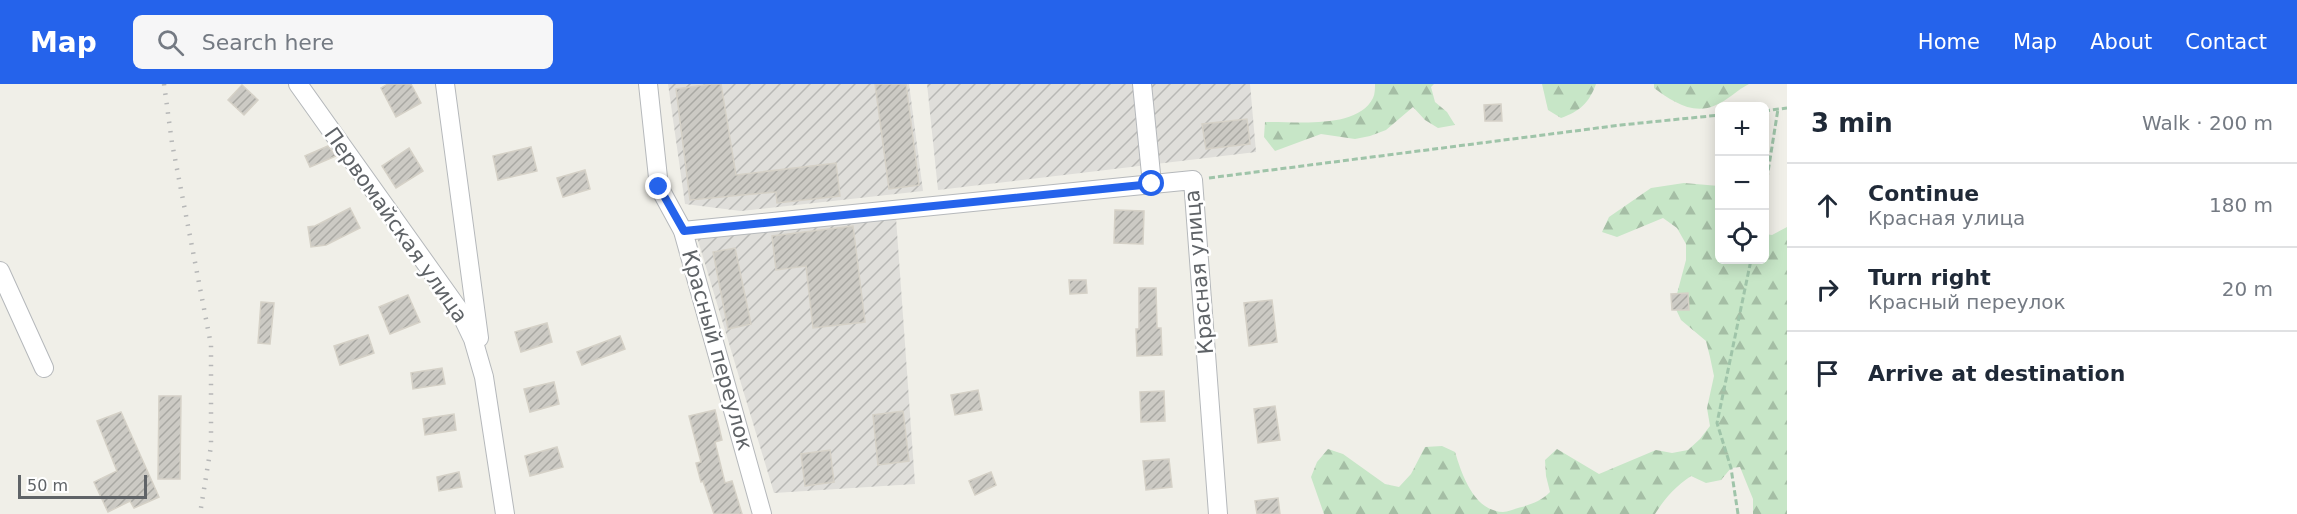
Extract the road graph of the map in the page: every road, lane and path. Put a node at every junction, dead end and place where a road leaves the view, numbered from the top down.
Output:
1 (298, 84) edge
2 (446, 84) edge
3 (648, 84) edge
4 (1142, 84) edge
5 (1787, 108) edge
6 (1778, 109) junction
7 (1769, 110) edge
8 (1715, 115) edge
9 (1769, 166) edge
10 (1192, 180) junction
11 (1152, 184) junction
12 (684, 231) junction
13 (1750, 264) edge
14 (0, 271) edge
15 (44, 368) dead end
16 (484, 377) junction
17 (505, 514) edge
18 (762, 514) edge
19 (1218, 514) edge
20 (1738, 514) edge

1 - 16 street, Первомайская улица
2 - 16 street
3 - 12 street, Красный переулок
4 - 11 street
5 - 6 path
6 - 7 path
6 - 9 path
8 - 10 path
10 - 11 street, Красная улица
10 - 19 street, Красная улица
11 - 12 street, Красная улица
12 - 18 street, Красный переулок
13 - 20 path
14 - 15 street
16 - 17 street, Первомайская улица

